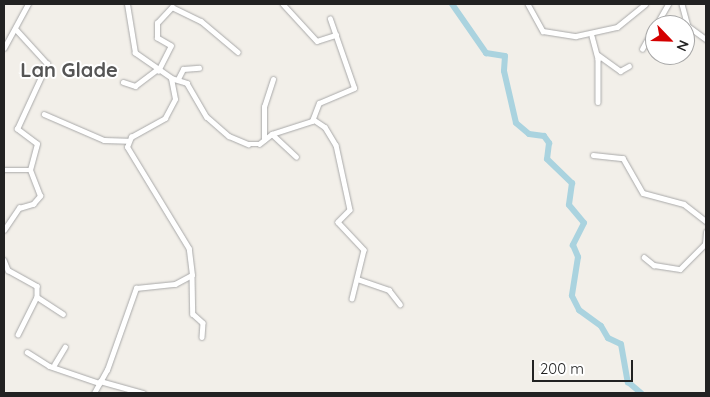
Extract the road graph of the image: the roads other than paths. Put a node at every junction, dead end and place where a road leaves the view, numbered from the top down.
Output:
1 (28, 4) edge
2 (127, 4) edge
3 (283, 4) edge
4 (528, 4) edge
5 (645, 4) edge
6 (668, 4) edge
7 (682, 4) edge
8 (662, 15) edge
9 (330, 19) dead end
10 (16, 30) junction
11 (336, 35) junction
12 (592, 36) junction
13 (706, 39) edge
14 (645, 44) edge
15 (4, 48) edge
16 (642, 49) dead end
17 (238, 52) dead end
18 (597, 54) junction
19 (630, 66) dead end
20 (199, 68) dead end
21 (157, 70) junction
22 (171, 78) junction
23 (178, 79) junction
24 (273, 79) dead end
25 (123, 82) dead end
26 (598, 102) dead end
27 (44, 114) dead end
28 (313, 120) junction
29 (272, 134) junction
30 (264, 140) junction
31 (127, 141) junction
32 (593, 155) dead end
33 (296, 156) dead end
34 (4, 170) edge
35 (30, 170) junction
36 (706, 220) edge
37 (4, 230) edge
38 (706, 232) edge
39 (644, 257) dead end
40 (4, 260) edge
41 (192, 275) junction
42 (357, 280) junction
43 (36, 298) junction
44 (352, 299) dead end
45 (400, 304) dead end
46 (63, 314) dead end
47 (18, 335) dead end
48 (202, 337) dead end
49 (65, 347) dead end
50 (27, 352) dead end
51 (54, 365) junction
52 (99, 382) junction
53 (94, 393) edge
54 (144, 393) edge

1 - 10 street
2 - 21 street
3 - 11 street
4 - 12 street
5 - 12 street
6 - 8 street
7 - 13 street
9 - 11 street
10 - 15 street
10 - 35 street
11 - 28 street
12 - 18 street
14 - 16 street
17 - 21 street
18 - 19 street
18 - 26 street
20 - 23 street
21 - 22 street
21 - 25 street
22 - 23 street
22 - 31 street
23 - 30 street
24 - 30 street
27 - 31 street
28 - 29 street
28 - 42 street
29 - 30 street
29 - 33 street
31 - 41 street
32 - 36 street
34 - 35 street
35 - 37 street
38 - 39 street
40 - 43 street
41 - 48 street
41 - 52 street
42 - 44 street
42 - 45 street
43 - 46 street
43 - 47 street
49 - 51 street
50 - 51 street
51 - 52 street
52 - 53 street
52 - 54 street

